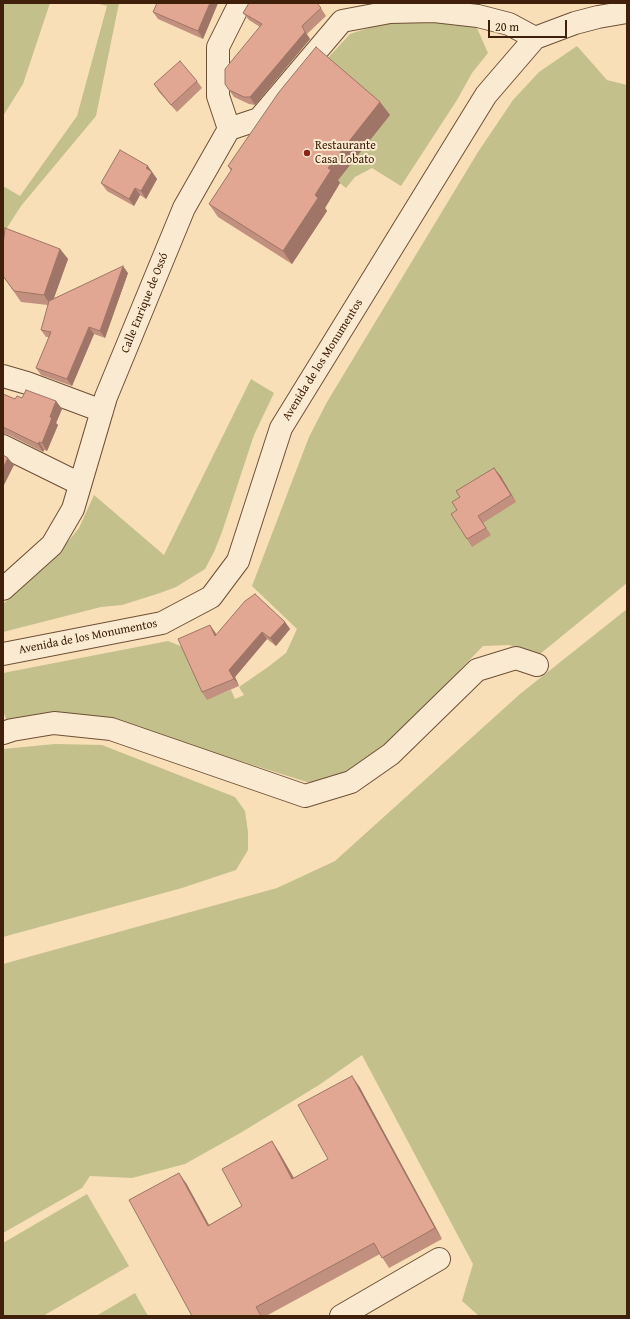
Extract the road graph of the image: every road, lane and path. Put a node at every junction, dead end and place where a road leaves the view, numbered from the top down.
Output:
1 (240, 3) edge
2 (627, 12) edge
3 (535, 38) junction
4 (229, 129) junction
5 (3, 376) edge
6 (102, 411) junction
7 (3, 446) edge
8 (80, 484) junction
9 (3, 589) edge
10 (3, 654) edge
11 (537, 665) dead end
12 (3, 733) edge
13 (439, 1260) dead end
14 (341, 1316) edge

1 - 4 street
2 - 3 street, Avenida de los Monumentos
3 - 4 street
3 - 10 street, Avenida de los Monumentos
4 - 6 street, Calle Enrique de Ossó
5 - 6 street
6 - 8 street, Calle Enrique de Ossó
7 - 8 street
8 - 9 street, Calle Enrique de Ossó
11 - 12 street
13 - 14 street

